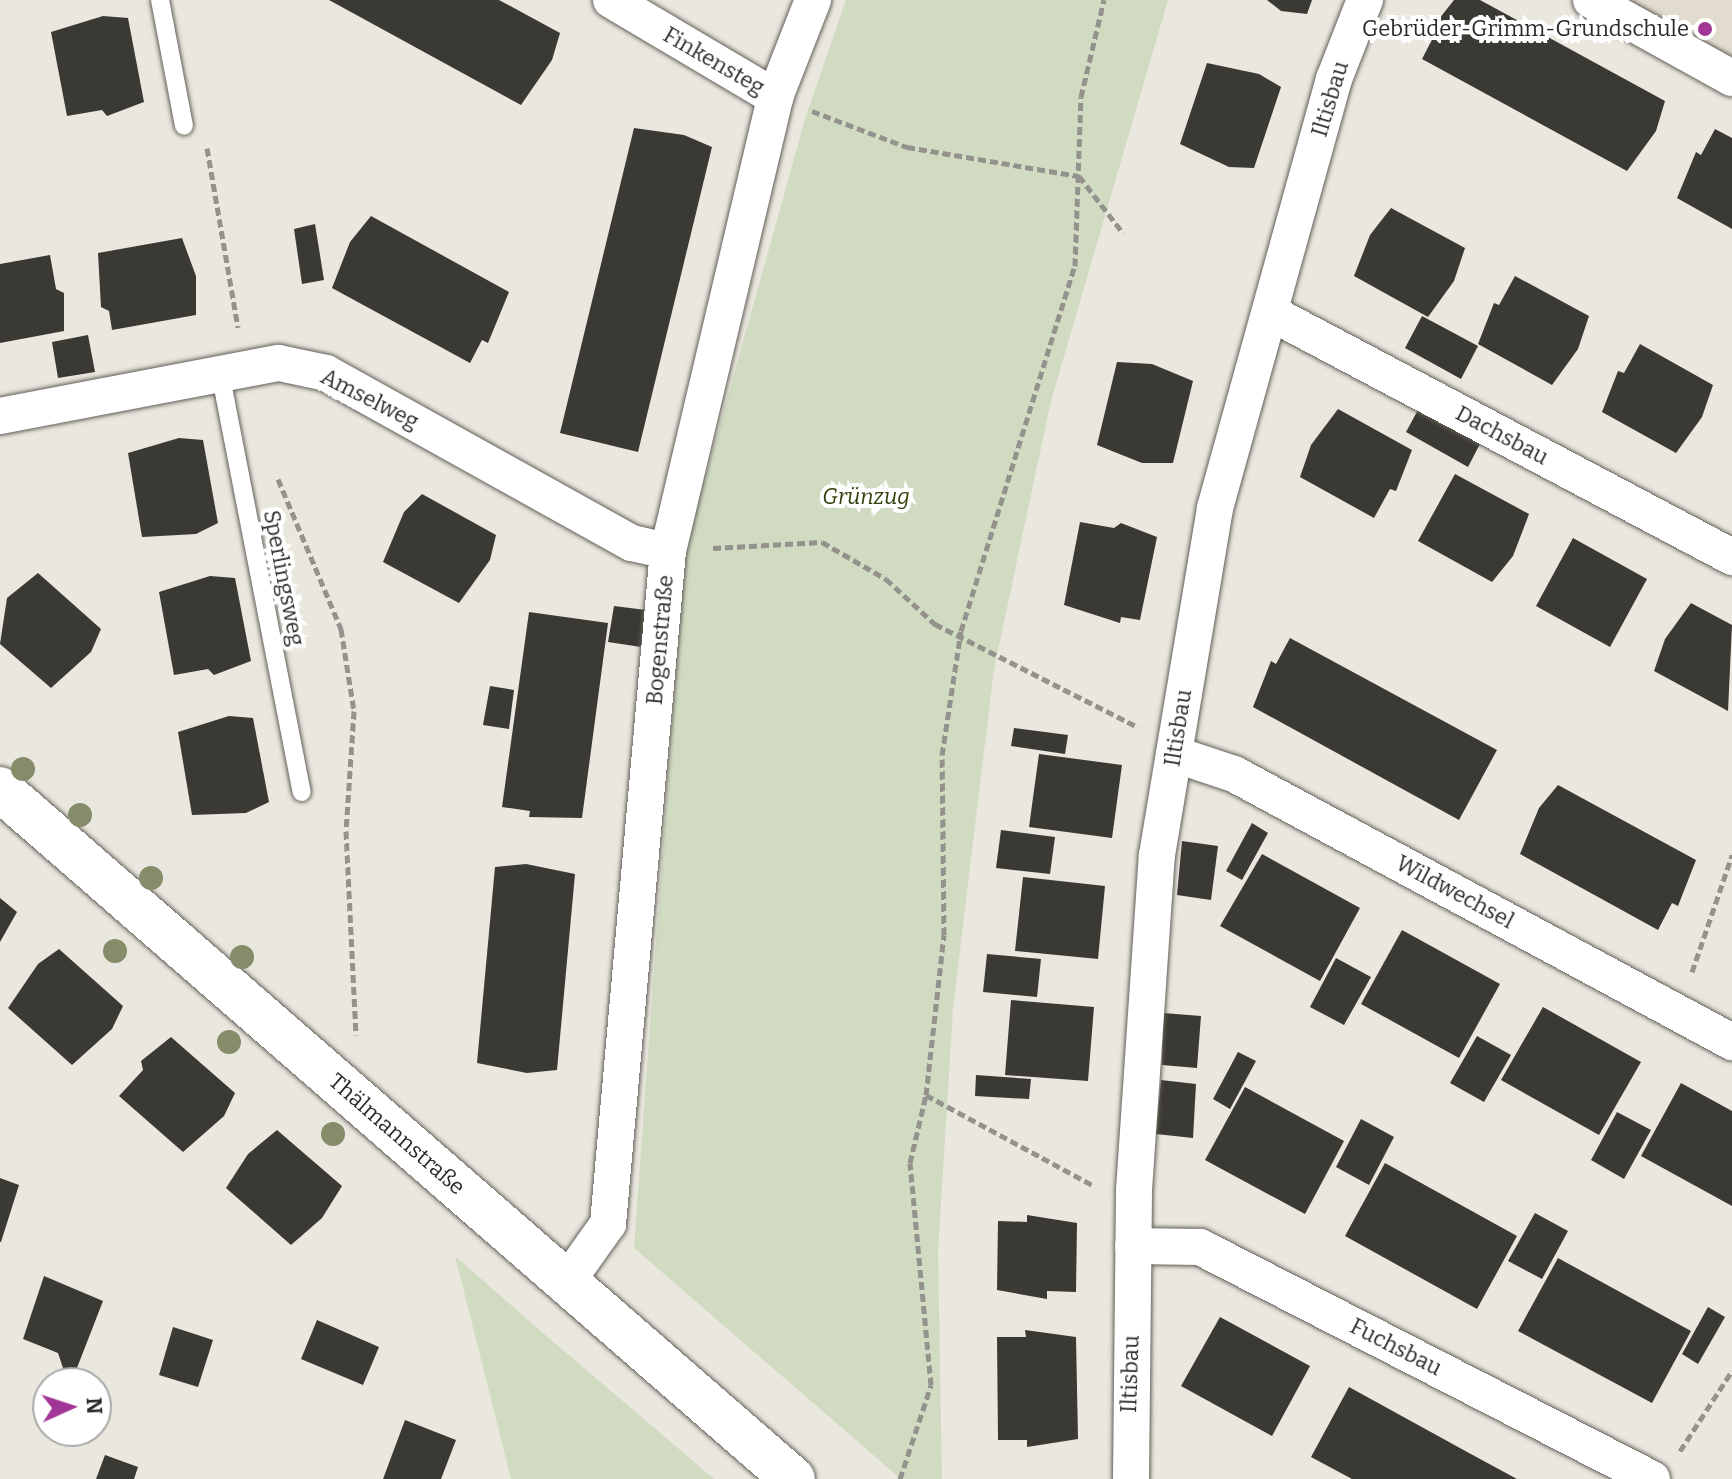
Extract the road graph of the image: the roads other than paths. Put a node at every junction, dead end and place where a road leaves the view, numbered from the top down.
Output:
1 (160, 0) edge
2 (611, 0) edge
3 (813, 0) edge
4 (1365, 0) edge
5 (1591, 0) edge
6 (1732, 78) edge
7 (775, 97) junction
8 (184, 126) dead end
9 (1271, 313) junction
10 (220, 372) junction
11 (0, 416) edge
12 (668, 551) junction
13 (1732, 557) edge
14 (1174, 754) junction
15 (0, 789) edge
16 (302, 792) dead end
17 (1732, 1042) edge
18 (1133, 1246) junction
19 (566, 1283) junction
20 (1664, 1467) edge
21 (793, 1479) edge
22 (1131, 1479) edge

1 - 8 lane
2 - 7 street, Finkensteg
3 - 7 street, Bogenstraße
4 - 9 street, Iltisbau
5 - 6 street
7 - 12 street, Bogenstraße
9 - 13 street, Dachsbau
9 - 14 street, Iltisbau
10 - 11 street, Amselweg
10 - 12 street, Amselweg
10 - 16 lane, Sperlingsweg
12 - 19 street, Bogenstraße
14 - 17 street, Wildwechsel
14 - 18 street, Iltisbau
15 - 19 street, Thälmannstraße
18 - 20 street, Fuchsbau
18 - 22 street, Iltisbau
19 - 21 street, Thälmannstraße

